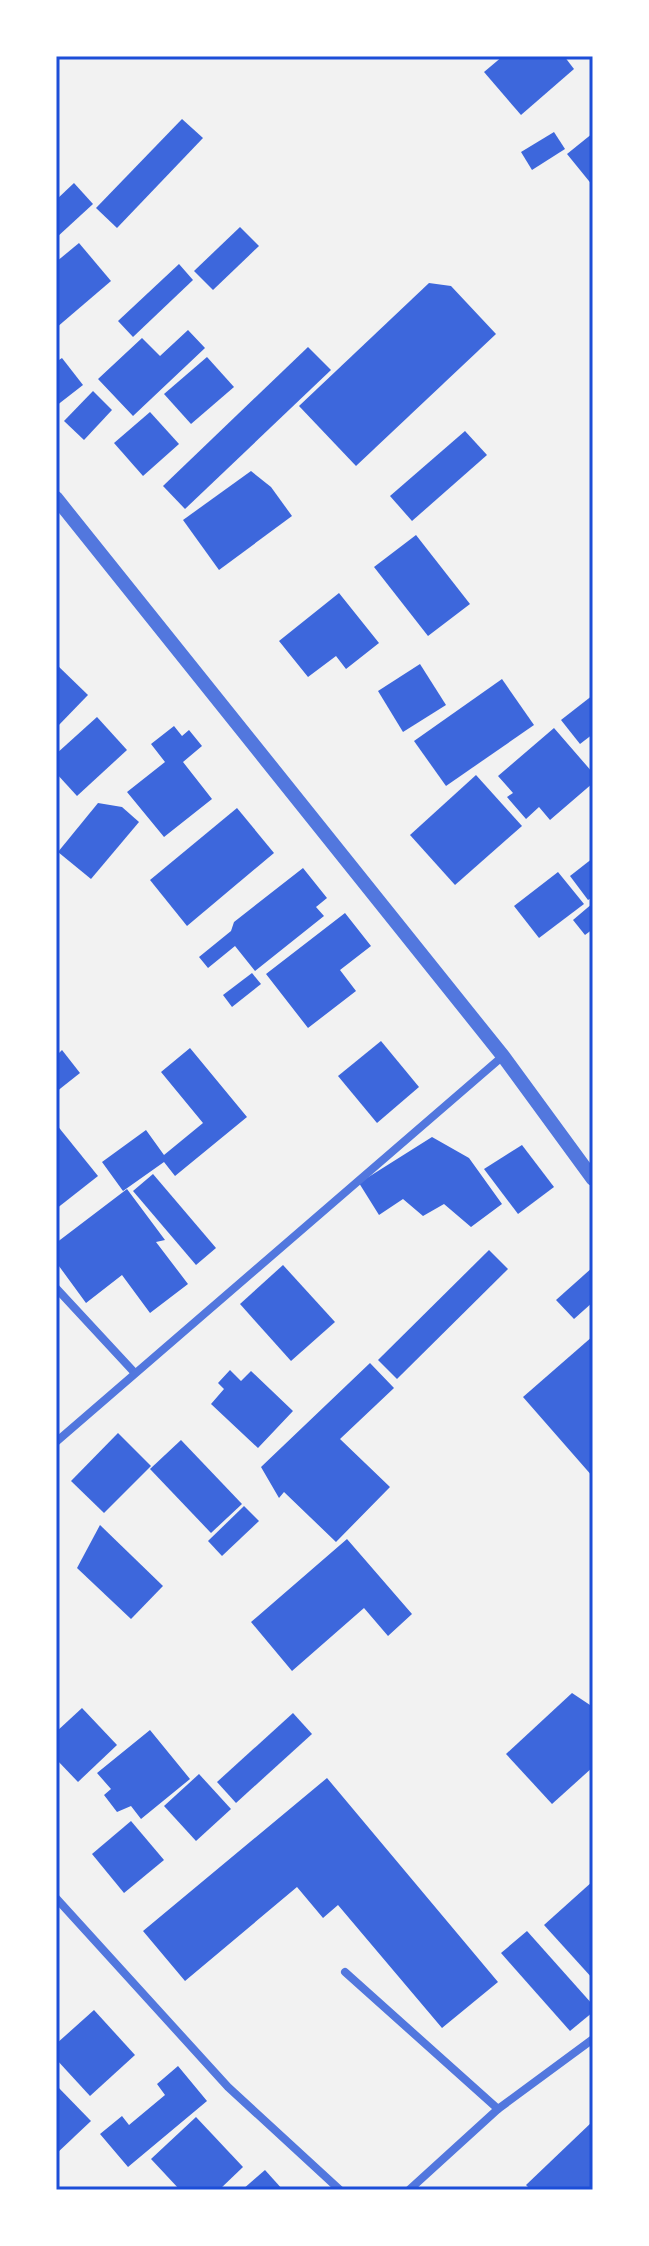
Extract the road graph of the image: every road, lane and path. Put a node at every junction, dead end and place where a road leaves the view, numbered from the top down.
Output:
1 (56, 498) edge
2 (503, 1056) junction
3 (593, 1179) edge
4 (56, 1288) edge
5 (133, 1371) junction
6 (56, 1442) edge
7 (56, 1898) edge
8 (345, 1972) dead end
9 (593, 2039) edge
10 (498, 2109) junction
11 (413, 2189) edge
12 (340, 2190) edge

1 - 2 street
2 - 3 street
2 - 5 street
4 - 5 street
5 - 6 street
7 - 12 street
8 - 10 street
9 - 10 street
10 - 11 street

